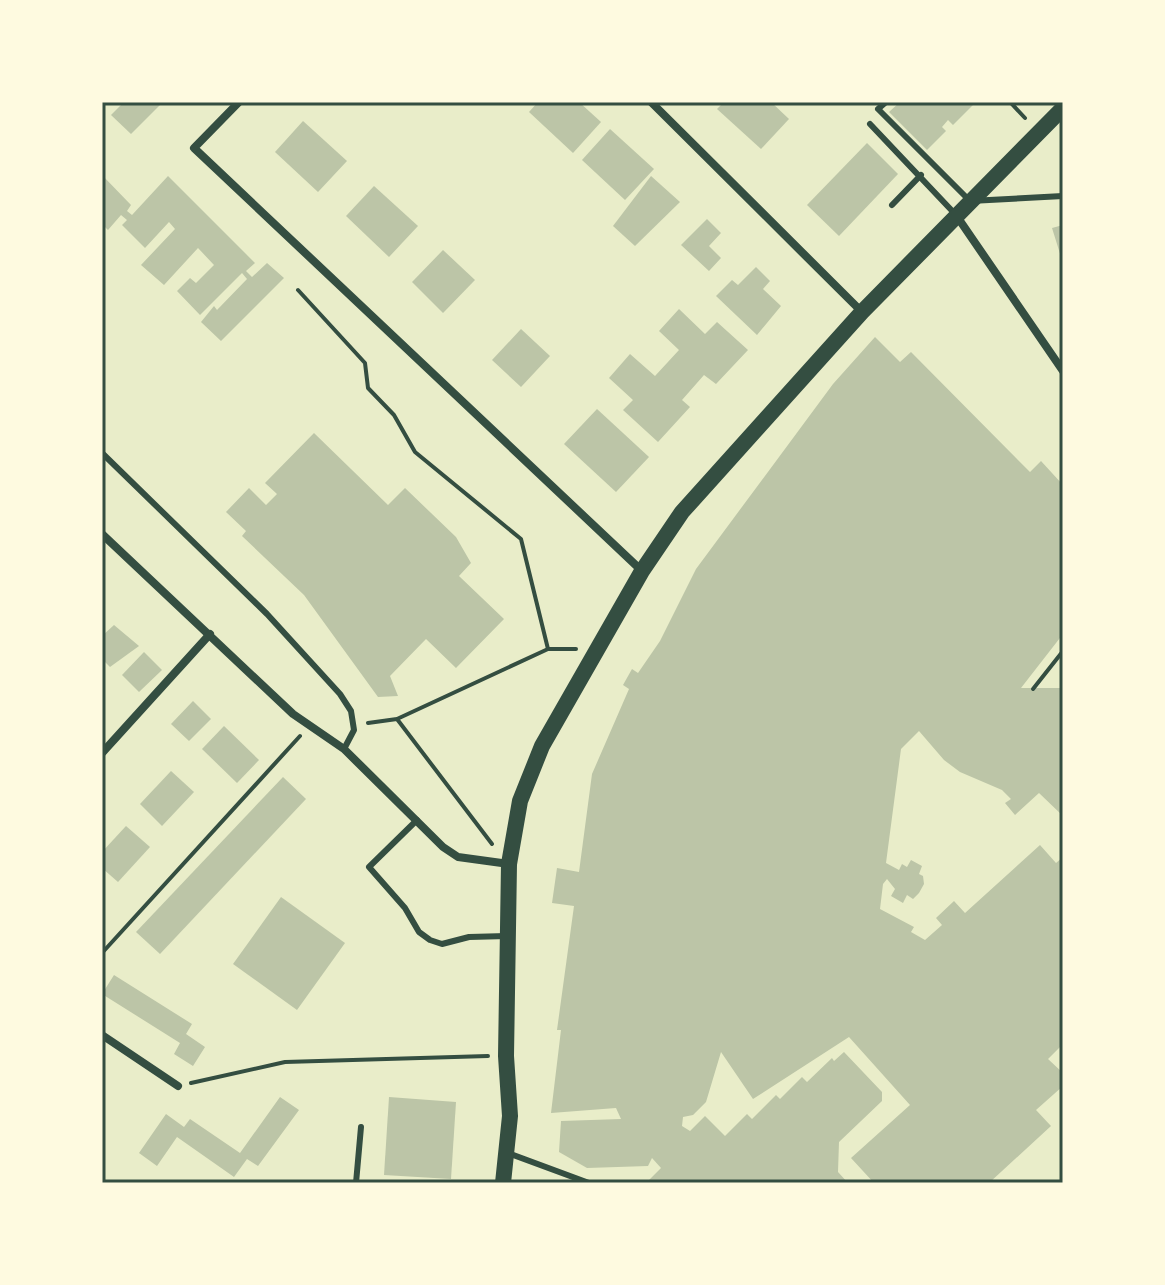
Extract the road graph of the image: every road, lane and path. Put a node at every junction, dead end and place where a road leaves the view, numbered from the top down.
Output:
1 (239, 102) edge
2 (651, 102) edge
3 (886, 102) edge
4 (1063, 108) edge
5 (870, 124) dead end
6 (921, 175) junction
7 (1063, 196) edge
8 (970, 201) junction
9 (892, 205) dead end
10 (956, 215) junction
11 (298, 290) dead end
12 (862, 312) junction
13 (1063, 371) edge
14 (102, 453) edge
15 (102, 534) edge
16 (642, 571) junction
17 (210, 634) junction
18 (548, 649) junction
19 (597, 650) junction
20 (1063, 651) edge
21 (1033, 689) dead end
22 (397, 719) junction
23 (363, 723) dead end
24 (310, 726) junction
25 (344, 749) junction
26 (102, 753) edge
27 (417, 820) junction
28 (509, 864) junction
29 (507, 936) junction
30 (102, 953) edge
31 (102, 1035) edge
32 (506, 1056) junction
33 (178, 1086) joint
34 (361, 1127) dead end
35 (508, 1153) junction
36 (356, 1183) edge
37 (503, 1183) edge
38 (589, 1183) edge

1 - 16 street
2 - 12 street
3 - 8 lane
4 - 8 main road
5 - 6 lane
6 - 9 lane
6 - 10 lane
7 - 8 lane
8 - 10 main road
10 - 12 main road
10 - 13 street
11 - 18 path
12 - 16 main road
14 - 25 lane
15 - 17 street
16 - 19 main road
17 - 24 street
17 - 26 street
18 - 19 path
18 - 22 path
19 - 28 main road
20 - 21 path
22 - 23 path
22 - 28 path
24 - 25 street
24 - 30 path
25 - 27 street
27 - 28 street
27 - 29 lane
28 - 29 main road
29 - 32 main road
31 - 33 street
32 - 33 path
32 - 35 main road
34 - 36 lane
35 - 37 main road
35 - 38 lane

